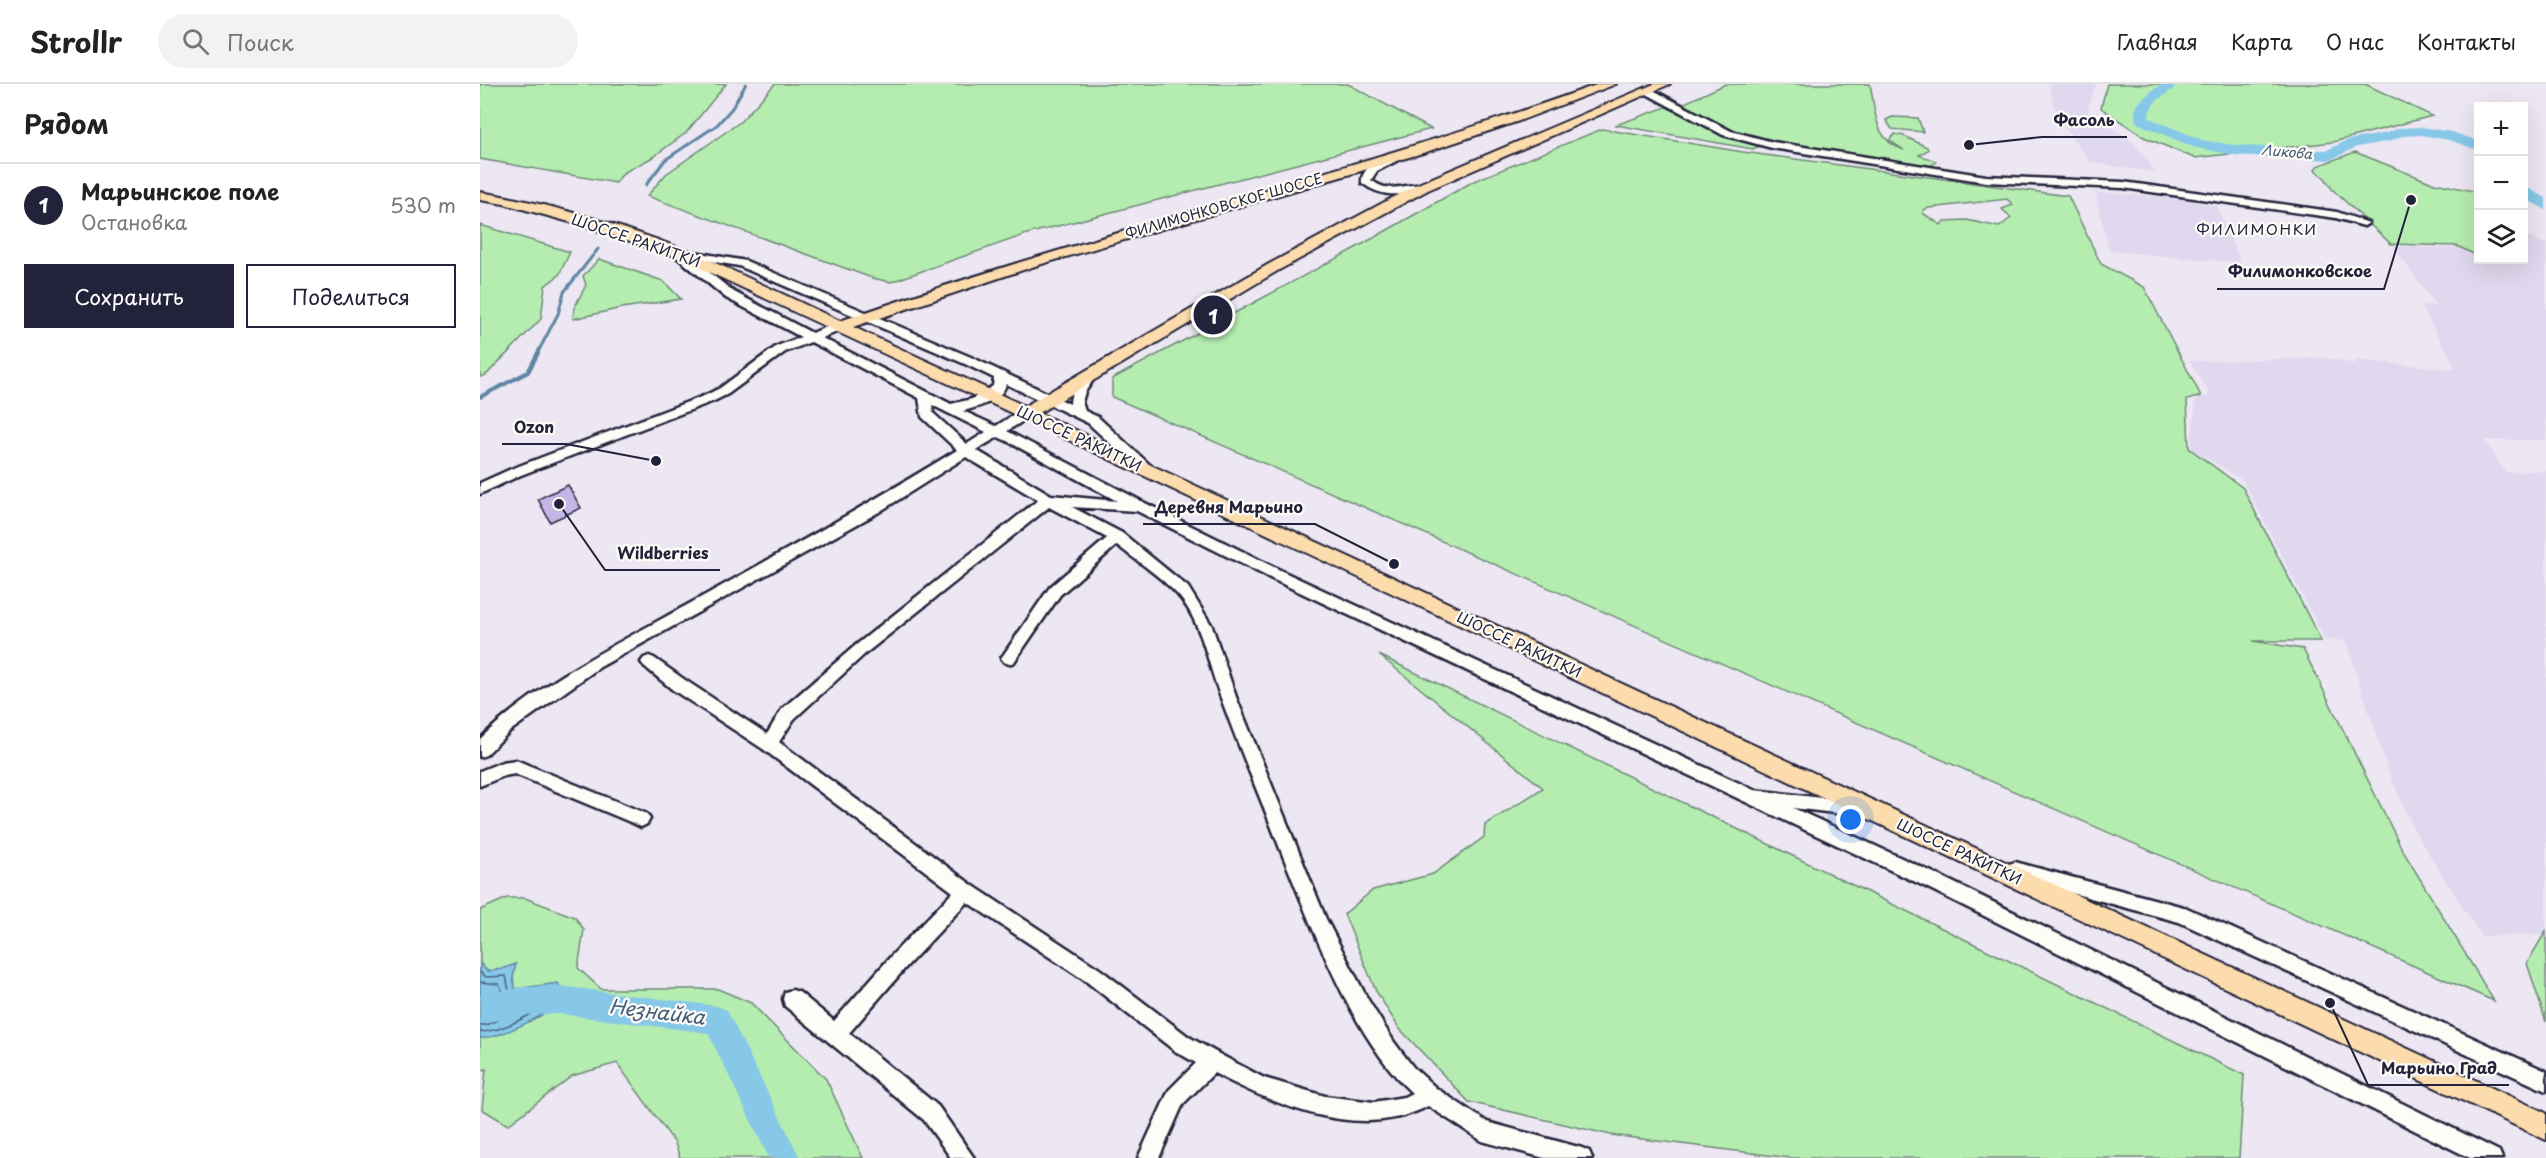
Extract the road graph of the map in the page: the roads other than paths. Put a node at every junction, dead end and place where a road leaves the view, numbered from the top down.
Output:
1 (1610, 84) edge
2 (1664, 84) edge
3 (1648, 91) junction
4 (1398, 156) junction
5 (1423, 187) junction
6 (480, 196) edge
7 (2364, 223) dead end
8 (677, 252) junction
9 (866, 317) junction
10 (781, 322) junction
11 (838, 327) junction
12 (810, 337) junction
13 (828, 346) junction
14 (782, 349) junction
15 (1092, 374) junction
16 (1001, 376) junction
17 (925, 396) junction
18 (990, 397) junction
19 (1050, 398) junction
20 (950, 409) junction
21 (1026, 413) junction
22 (1079, 413) junction
23 (997, 431) junction
24 (965, 450) junction
25 (1148, 471) junction
26 (480, 489) edge
27 (1048, 500) junction
28 (1140, 507) junction
29 (1117, 537) junction
30 (1008, 658) dead end
31 (649, 662) dead end
32 (769, 744) junction
33 (480, 750) edge
34 (480, 779) edge
35 (1743, 794) junction
36 (1868, 809) junction
37 (640, 819) dead end
38 (1976, 860) junction
39 (966, 891) junction
40 (792, 999) dead end
41 (834, 1035) junction
42 (1212, 1061) junction
43 (2546, 1081) edge
44 (1429, 1095) junction
45 (2546, 1127) edge
46 (964, 1158) edge
47 (1148, 1158) edge
48 (1582, 1158) edge
49 (2492, 1158) edge

1 - 4 main road, ФИЛИМОНКОВСКОЕ ШОССЕ
2 - 3 main road
3 - 5 main road
3 - 7 street
4 - 5 street
4 - 9 main road, ФИЛИМОНКОВСКОЕ ШОССЕ
5 - 15 main road
6 - 8 main road, ШОССЕ РАКИТКИ
8 - 9 street
8 - 10 street
8 - 11 main road, ШОССЕ РАКИТКИ
9 - 11 main road, ФИЛИМОНКОВСКОЕ ШОССЕ
9 - 16 street
10 - 12 street
10 - 14 street
11 - 12 street
11 - 13 street
11 - 18 main road, ШОССЕ РАКИТКИ
12 - 13 street
12 - 14 street
13 - 14 street
13 - 17 street
14 - 26 street
15 - 19 main road
15 - 22 street
16 - 18 street
16 - 19 street
17 - 20 street
17 - 24 street
18 - 20 street
18 - 21 main road, ШОССЕ РАКИТКИ
19 - 21 main road
19 - 22 street
20 - 23 street
21 - 23 street
21 - 25 main road, ШОССЕ РАКИТКИ
22 - 25 street
23 - 24 street
23 - 28 street
24 - 27 street
24 - 33 street
25 - 36 main road, ШОССЕ РАКИТКИ
27 - 28 street
27 - 29 street
27 - 32 street
28 - 35 street
29 - 30 street
29 - 44 street
31 - 32 street
32 - 39 street
34 - 37 street
35 - 36 street
35 - 49 street
36 - 38 main road, ШОССЕ РАКИТКИ
38 - 43 street
38 - 45 main road, ШОССЕ РАКИТКИ
39 - 41 street
39 - 42 street
40 - 41 street
41 - 46 street
42 - 44 street
42 - 47 street
44 - 48 street

